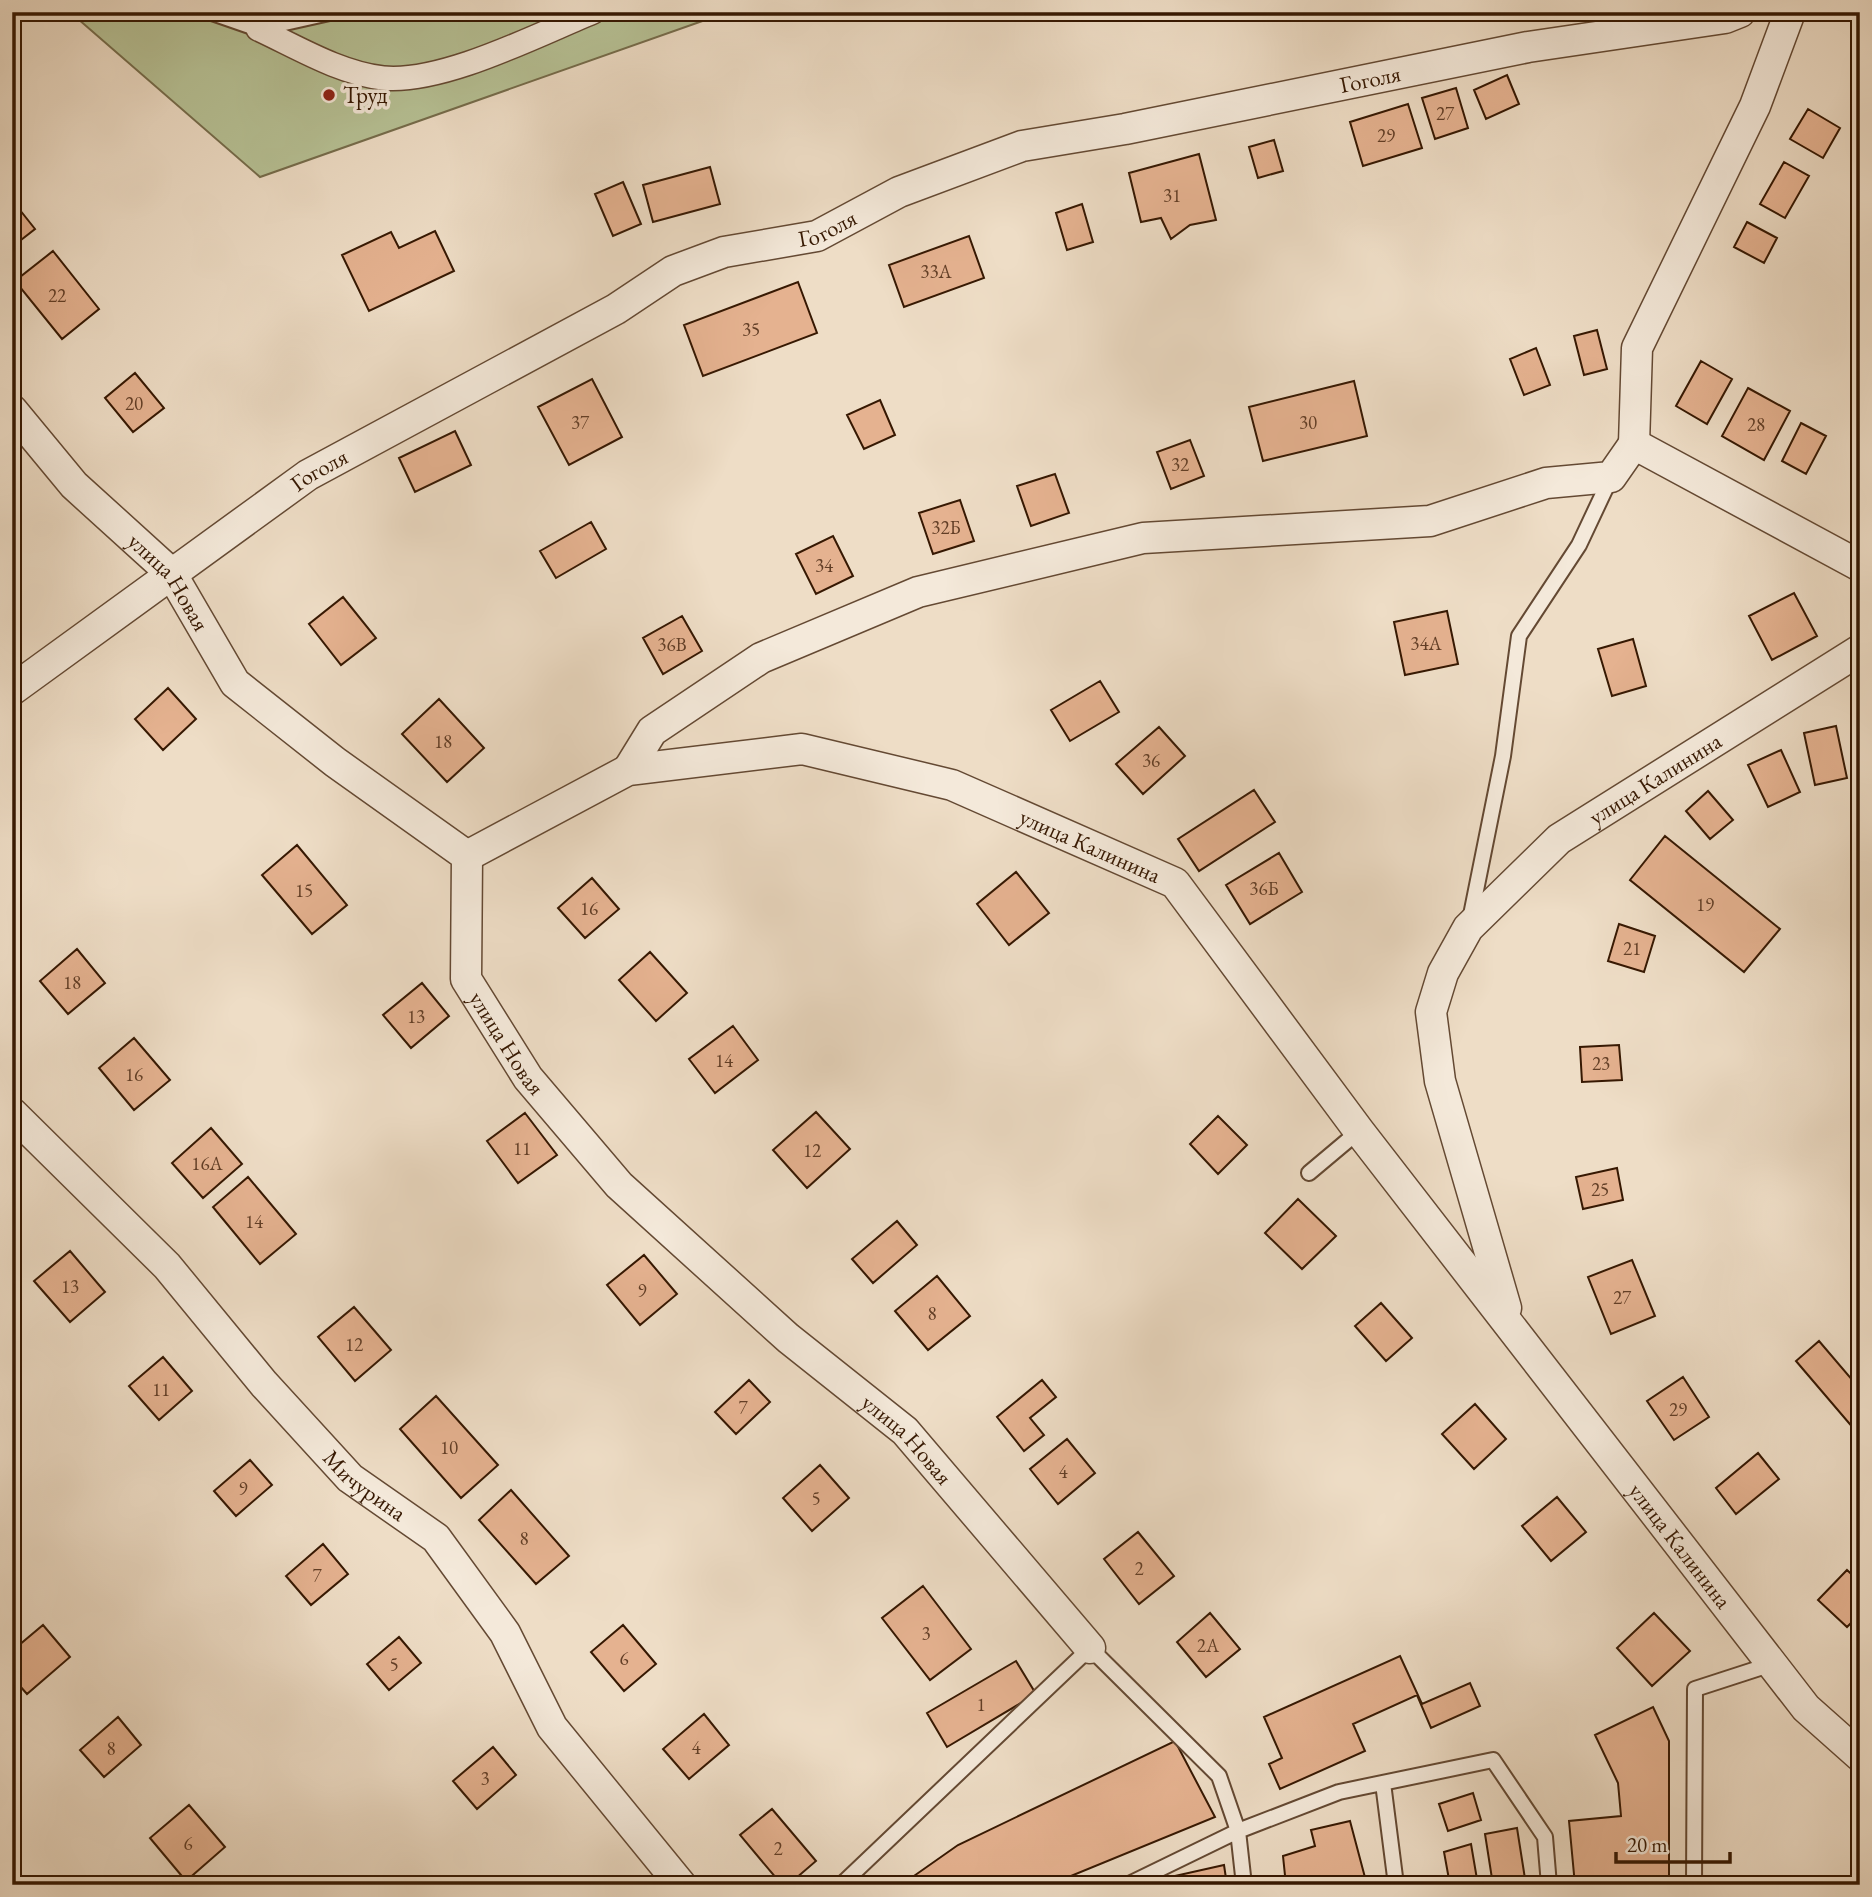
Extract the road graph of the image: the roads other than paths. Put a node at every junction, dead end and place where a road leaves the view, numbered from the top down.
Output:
1 (209, 12) edge
2 (334, 12) edge
3 (593, 12) edge
4 (1740, 12) edge
5 (1790, 12) edge
6 (258, 29) junction
7 (12, 410) edge
8 (1634, 444) junction
9 (1611, 477) junction
10 (1860, 566) edge
11 (171, 573) junction
12 (1860, 650) edge
13 (12, 690) edge
14 (628, 770) junction
15 (467, 856) junction
16 (1468, 928) junction
17 (12, 1113) edge
18 (1359, 1131) junction
19 (1309, 1173) dead end
20 (1511, 1324) junction
21 (1090, 1648) junction
22 (1772, 1664) junction
23 (1860, 1756) edge
24 (1383, 1783) junction
25 (1238, 1831) junction
26 (681, 1885) edge
27 (841, 1885) edge
28 (1127, 1885) edge
29 (1244, 1885) edge
30 (1396, 1885) edge
31 (1549, 1885) edge
32 (1694, 1885) edge

1 - 6 lane
2 - 6 lane
3 - 6 street
4 - 11 street, Гоголя
5 - 8 street
7 - 11 street, улица Новая
8 - 9 street, улица Калинина
8 - 10 street
9 - 14 street
9 - 16 lane, улица Калинина
11 - 13 street, Гоголя
11 - 15 street, улица Новая
12 - 16 street, улица Калинина
14 - 15 street, улица Калинина
14 - 18 street, улица Калинина
15 - 21 street, улица Новая
16 - 20 street, улица Калинина
17 - 26 street, Мичурина
18 - 19 lane
18 - 20 street, улица Калинина
20 - 22 street, улица Калинина
21 - 25 lane
21 - 27 lane
22 - 23 street, улица Калинина
22 - 32 lane
24 - 25 lane
24 - 30 lane
24 - 31 lane
25 - 28 lane
25 - 29 lane

